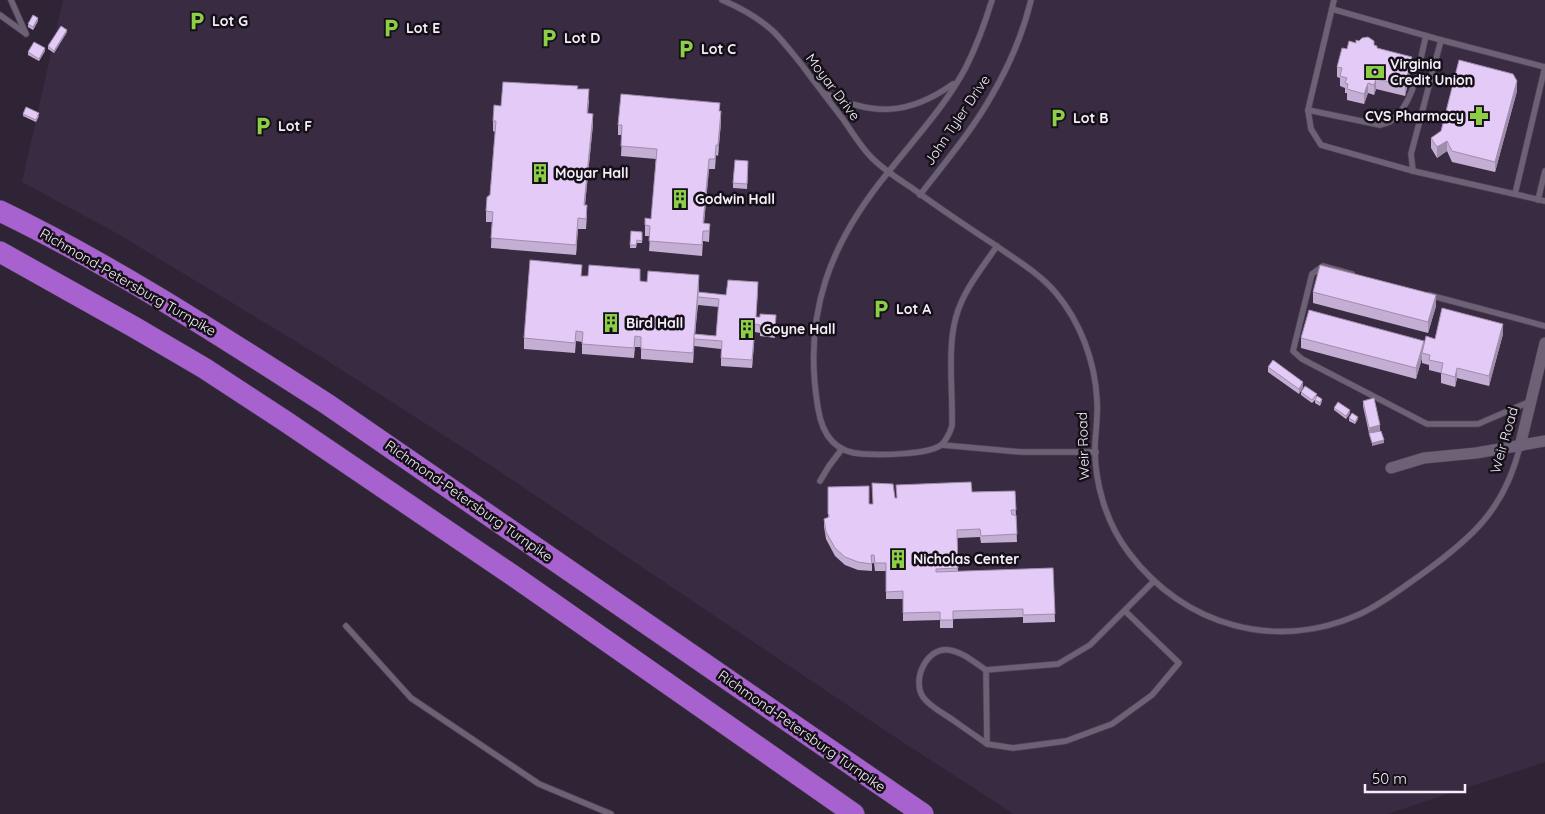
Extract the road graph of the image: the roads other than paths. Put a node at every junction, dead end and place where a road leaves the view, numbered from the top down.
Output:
1 (11, 0) edge
2 (722, 0) edge
3 (992, 0) edge
4 (1031, 0) edge
5 (1334, 0) edge
6 (1332, 9) junction
7 (0, 15) edge
8 (1426, 36) junction
9 (1441, 40) junction
10 (1545, 67) edge
11 (956, 81) junction
12 (822, 92) junction
13 (1308, 110) junction
14 (1412, 171) junction
15 (1545, 171) edge
16 (888, 172) junction
17 (1515, 194) junction
18 (920, 195) junction
19 (1538, 200) junction
20 (1545, 202) edge
21 (0, 211) edge
22 (997, 246) junction
23 (0, 252) edge
24 (1361, 276) edge
25 (1418, 292) edge
26 (1545, 326) edge
27 (1545, 343) edge
28 (1531, 401) junction
29 (1545, 441) edge
30 (942, 444) junction
31 (1520, 446) junction
32 (842, 449) junction
33 (1096, 452) junction
34 (1391, 468) dead end
35 (820, 481) dead end
36 (1154, 581) junction
37 (1125, 611) junction
38 (346, 626) dead end
39 (986, 670) junction
40 (987, 744) junction
41 (611, 814) edge
42 (854, 814) edge
43 (923, 814) edge

1 - 7 lane
2 - 12 lane, Moyar Drive
3 - 11 lane, John Tyler Drive
4 - 18 lane, John Tyler Drive
5 - 6 lane
6 - 8 lane
6 - 13 lane
8 - 9 lane
8 - 13 lane
9 - 10 lane
9 - 14 lane
10 - 17 lane
11 - 12 lane
11 - 16 lane, John Tyler Drive
12 - 16 lane, Moyar Drive
13 - 14 lane
14 - 17 lane
15 - 19 lane
16 - 18 lane, Moyar Drive
16 - 32 lane, John Tyler Drive
17 - 19 lane
18 - 22 lane, Weir Road
19 - 20 lane
21 - 43 highway, Richmond-Petersburg Turnpike
22 - 30 lane
22 - 33 lane, Weir Road
23 - 42 highway
24 - 28 lane
25 - 26 lane
27 - 28 street, Weir Road
28 - 31 street, Weir Road
29 - 31 street
30 - 32 lane
30 - 33 lane
31 - 34 street
31 - 36 lane, Weir Road
32 - 35 lane
33 - 36 lane, Weir Road
36 - 37 lane
37 - 39 lane
37 - 40 lane
38 - 41 lane
39 - 40 lane
39 - 40 lane

